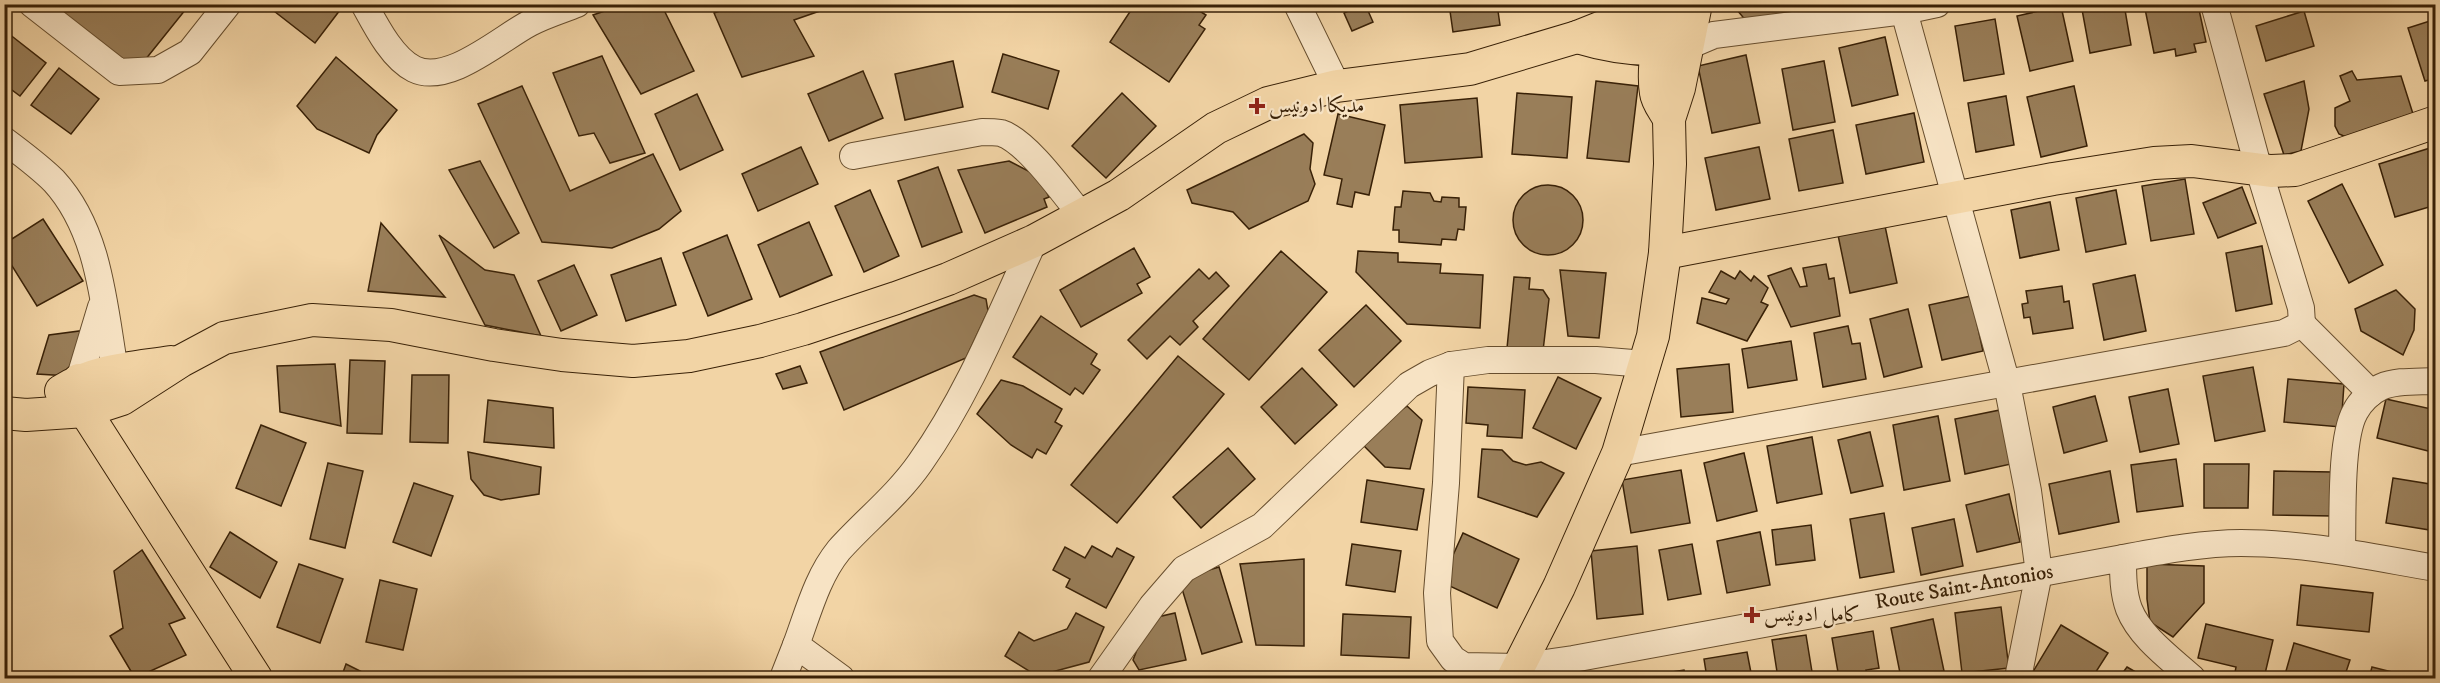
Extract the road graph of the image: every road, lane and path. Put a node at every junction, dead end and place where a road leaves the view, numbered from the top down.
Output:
1 (32, 4) edge
2 (228, 4) edge
3 (364, 4) edge
4 (577, 4) edge
5 (1297, 4) edge
6 (1937, 4) edge
7 (2214, 4) edge
8 (1903, 8) edge
9 (1682, 25) edge
10 (1337, 86) junction
11 (2436, 122) edge
12 (4, 140) edge
13 (853, 156) dead end
14 (2259, 170) junction
15 (1956, 198) junction
16 (1082, 216) junction
17 (1034, 241) junction
18 (1665, 253) junction
19 (103, 301) junction
20 (2302, 324) junction
21 (1645, 364) junction
22 (1451, 366) junction
23 (79, 380) junction
24 (2436, 381) edge
25 (2007, 384) junction
26 (118, 385) junction
27 (2370, 393) junction
28 (85, 411) junction
29 (15, 414) edge
30 (1618, 453) junction
31 (119, 465) junction
32 (2342, 550) junction
33 (2123, 558) junction
34 (2436, 568) edge
35 (2039, 573) junction
36 (796, 645) junction
37 (1516, 673) edge
38 (252, 675) edge
39 (783, 678) edge
40 (841, 678) edge
41 (1101, 678) edge
42 (2018, 678) edge
43 (2192, 678) edge

1 - 2 street
3 - 4 street
5 - 10 street
6 - 8 street
7 - 14 street
8 - 9 street
8 - 15 street
9 - 10 main road
9 - 18 main road
10 - 16 main road
11 - 14 main road
12 - 19 street
13 - 16 street
14 - 15 main road
14 - 20 street
15 - 18 main road
15 - 25 street
16 - 17 main road
17 - 26 main road
17 - 36 street
18 - 21 main road
19 - 23 street
19 - 26 street
20 - 25 street
20 - 27 street
21 - 22 street
21 - 30 main road
22 - 37 street, Route Saint-Antonios
22 - 41 street
23 - 26 main road
23 - 28 main road
23 - 29 main road
24 - 27 street
25 - 30 street
25 - 35 street
26 - 28 main road
26 - 31 main road
27 - 32 street
28 - 29 main road
28 - 31 main road
30 - 37 main road
31 - 38 main road
32 - 33 street, Route Saint-Antonios
32 - 34 street, Route Saint-Antonios
33 - 35 street, Route Saint-Antonios
33 - 43 street
35 - 37 street, Route Saint-Antonios
35 - 42 street
36 - 39 street
36 - 40 street

